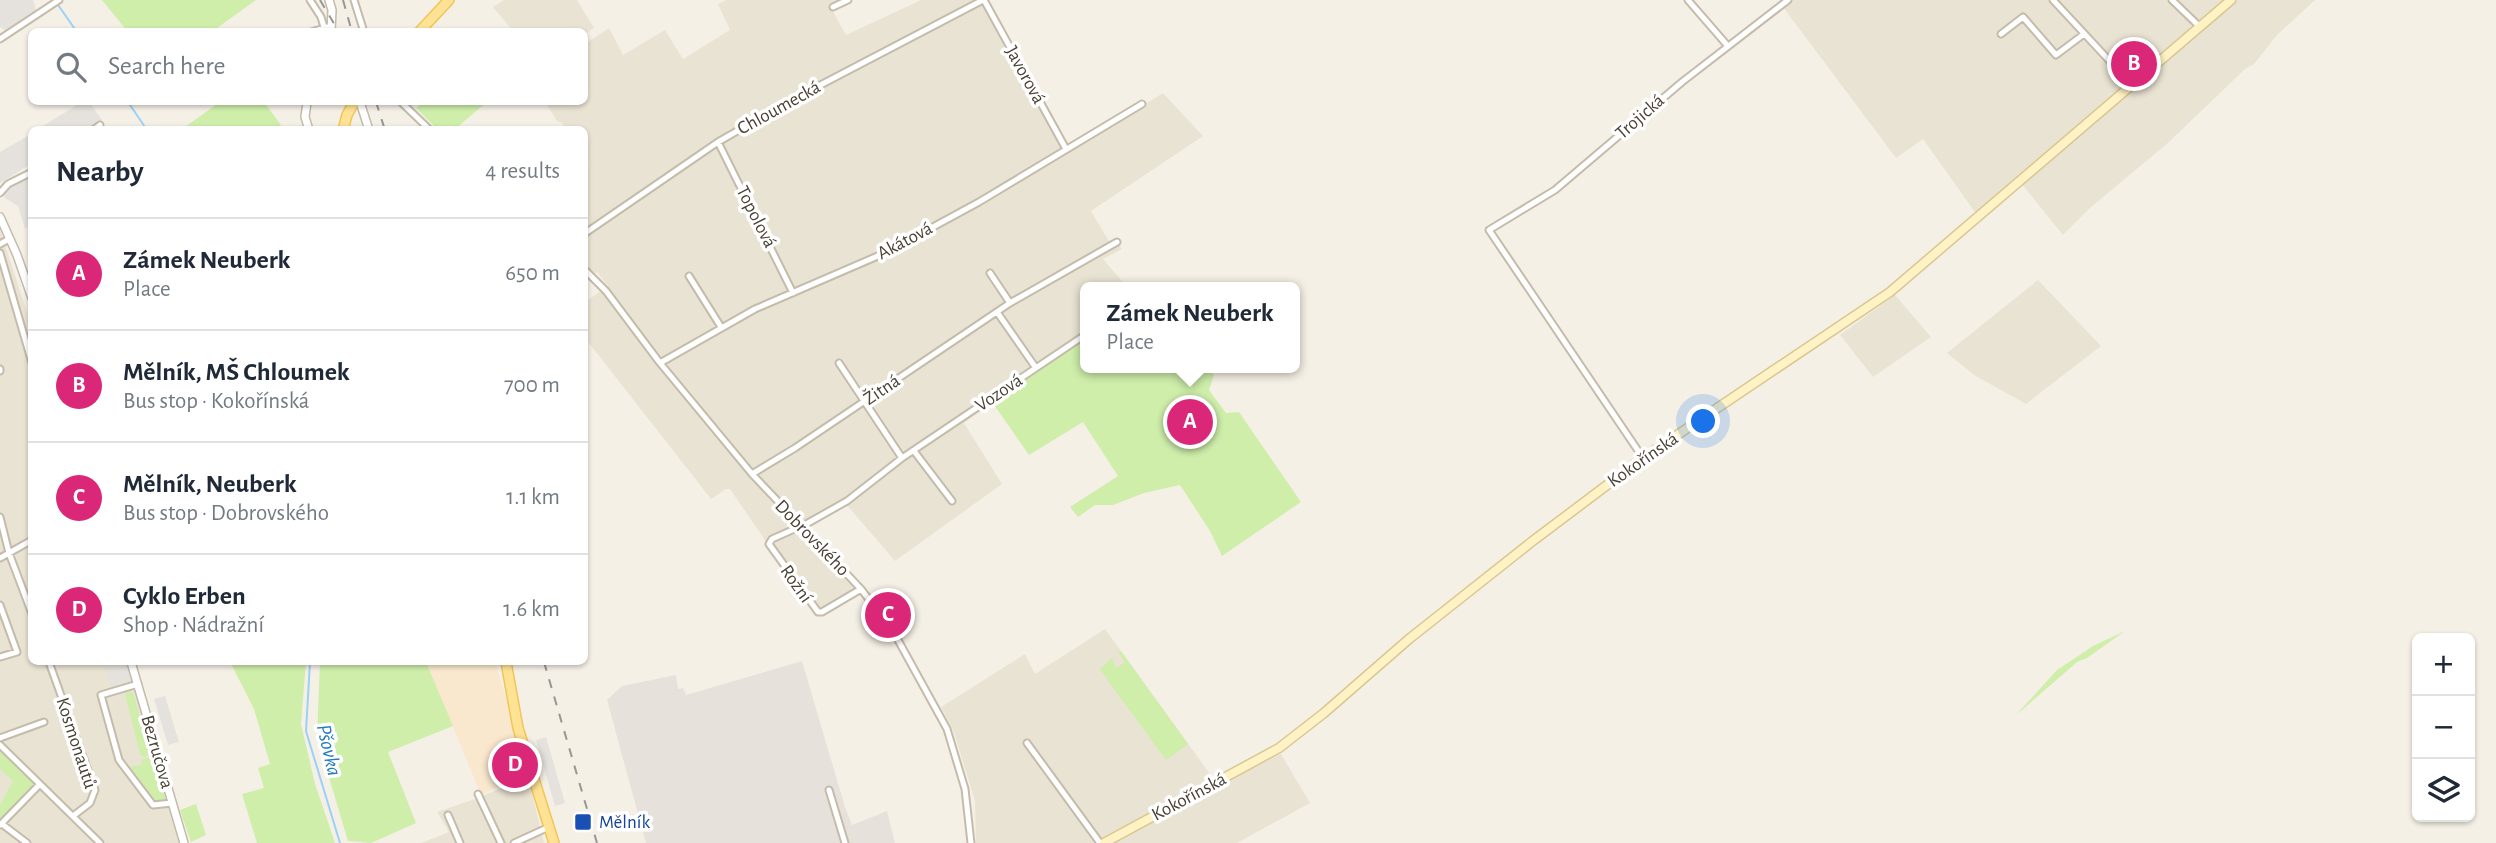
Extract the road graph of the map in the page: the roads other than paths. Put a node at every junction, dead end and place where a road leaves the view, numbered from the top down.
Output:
1 (45, 0) edge
2 (59, 0) edge
3 (310, 0) edge
4 (329, 0) edge
5 (354, 0) edge
6 (449, 0) edge
7 (848, 0) edge
8 (984, 0) edge
9 (1688, 0) edge
10 (1788, 0) edge
11 (2053, 0) edge
12 (2172, 0) edge
13 (2231, 0) edge
14 (51, 6) junction
15 (833, 8) dead end
16 (2200, 27) junction
17 (328, 28) edge
18 (329, 28) edge
19 (363, 28) edge
20 (423, 28) edge
21 (2001, 34) dead end
22 (2084, 34) junction
23 (0, 39) edge
24 (1727, 46) junction
25 (2132, 85) junction
26 (1142, 104) dead end
27 (307, 105) edge
28 (354, 105) edge
29 (357, 105) edge
30 (404, 105) edge
31 (308, 126) edge
32 (344, 126) edge
33 (367, 126) edge
34 (426, 126) edge
35 (718, 142) junction
36 (1066, 149) junction
37 (28, 174) edge
38 (0, 192) edge
39 (0, 218) edge
40 (588, 231) edge
41 (9, 239) junction
42 (1116, 242) dead end
43 (0, 244) edge
44 (0, 253) edge
45 (588, 273) edge
46 (990, 273) dead end
47 (689, 276) dead end
48 (28, 288) edge
49 (793, 293) junction
50 (1010, 303) junction
51 (997, 312) junction
52 (722, 327) junction
53 (1080, 338) edge
54 (28, 343) edge
55 (660, 363) junction
56 (839, 363) dead end
57 (1036, 368) junction
58 (865, 402) junction
59 (914, 451) junction
60 (902, 458) junction
61 (1643, 458) junction
62 (752, 474) junction
63 (952, 501) dead end
64 (0, 517) edge
65 (800, 526) junction
66 (28, 542) edge
67 (9, 553) junction
68 (0, 558) edge
69 (861, 589) junction
70 (28, 603) edge
71 (0, 605) edge
72 (0, 657) edge
73 (50, 665) edge
74 (132, 665) edge
75 (507, 665) edge
76 (138, 684) junction
77 (44, 722) dead end
78 (0, 738) edge
79 (1027, 743) dead end
80 (0, 745) edge
81 (40, 785) junction
82 (829, 790) dead end
83 (478, 794) dead end
84 (172, 803) junction
85 (447, 815) dead end
86 (73, 816) junction
87 (1, 825) edge
88 (549, 827) junction
89 (27, 843) edge
90 (100, 843) edge
91 (184, 843) edge
92 (460, 843) edge
93 (501, 843) edge
94 (514, 843) edge
95 (554, 843) edge
96 (845, 843) edge
97 (971, 843) edge
98 (1102, 843) edge

1 - 14 street
2 - 14 street
3 - 17 street
4 - 18 street
5 - 19 street
6 - 20 main road
7 - 15 street
8 - 35 street, Chloumecká
8 - 36 street, Javorová
9 - 24 street
10 - 24 street, Trojická
11 - 22 street
12 - 16 street
13 - 16 main road, Kokořínská
14 - 23 street
16 - 25 main road, Kokořínská
21 - 22 street
22 - 25 street
24 - 61 street, Trojická
25 - 61 main road, Kokořínská
26 - 36 street, Akátová
27 - 31 street
28 - 32 main road
29 - 33 street
30 - 34 street
35 - 40 street, Chloumecká
35 - 49 street, Topolová
36 - 49 street, Akátová
37 - 38 street
39 - 41 street
41 - 43 street
41 - 48 street
42 - 50 street, Žitná
44 - 54 street
45 - 55 street, Dobrovského
46 - 50 street
47 - 52 street
49 - 52 street, Akátová
50 - 51 street, Žitná
51 - 57 street
51 - 58 street, Žitná
52 - 55 street, Akátová
53 - 57 street, Vozová
55 - 62 street, Dobrovského
56 - 58 street
57 - 59 street, Vozová
58 - 60 street
58 - 62 street, Žitná
59 - 60 street, Vozová
59 - 63 street
60 - 65 street, Vozová
61 - 98 main road, Kokořínská
62 - 65 street, Dobrovského
64 - 67 street
65 - 69 street, Dobrovského
65 - 69 street, Rožní
66 - 67 street
67 - 68 street
67 - 70 street
69 - 97 street, Dobrovského
71 - 72 street
73 - 86 street, Kosmonautů
74 - 76 street, Bezručova
75 - 88 main road
76 - 84 street, Bezručova
76 - 84 street
77 - 78 street
79 - 98 street
80 - 81 street
81 - 86 street
81 - 87 street
82 - 96 street
83 - 93 street
84 - 91 street, Bezručova
85 - 92 street
86 - 90 street
87 - 89 street
88 - 94 street
88 - 95 main road

